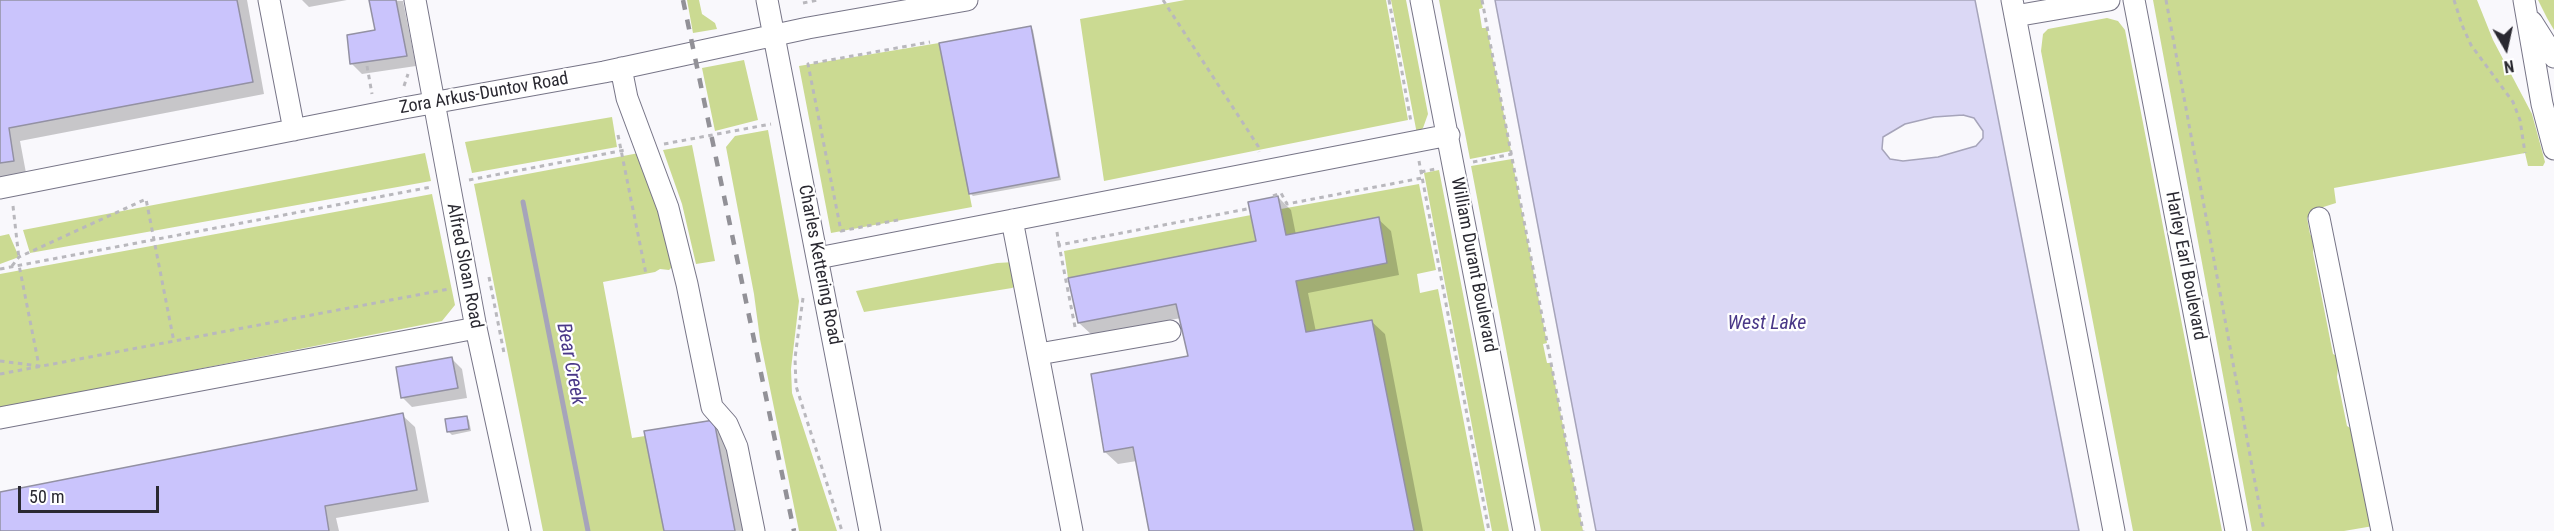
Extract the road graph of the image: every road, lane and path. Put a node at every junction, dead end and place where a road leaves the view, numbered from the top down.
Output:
1 (269, 0) edge
2 (415, 0) edge
3 (767, 0) edge
4 (818, 0) edge
5 (967, 0) edge
6 (1163, 0) edge
7 (1389, 0) edge
8 (1421, 0) edge
9 (1482, 0) edge
10 (2109, 0) edge
11 (2134, 0) edge
12 (2166, 0) edge
13 (2454, 0) edge
14 (803, 3) dead end
15 (2525, 7) edge
16 (2014, 8) edge
17 (775, 34) junction
18 (930, 42) dead end
19 (2554, 57) edge
20 (366, 66) dead end
21 (621, 68) junction
22 (434, 102) junction
23 (375, 114) junction
24 (771, 124) dead end
25 (294, 130) junction
26 (617, 132) dead end
27 (1449, 135) junction
28 (1415, 142) junction
29 (644, 147) junction
30 (2554, 149) edge
31 (621, 151) junction
32 (1259, 152) dead end
33 (2525, 153) dead end
34 (1512, 154) junction
35 (1471, 162) dead end
36 (1439, 168) dead end
37 (1421, 172) junction
38 (1422, 178) junction
39 (469, 180) dead end
40 (437, 186) dead end
41 (4, 187) edge
42 (1273, 196) dead end
43 (1247, 209) dead end
44 (2319, 218) dead end
45 (907, 219) dead end
46 (1012, 220) junction
47 (1057, 227) dead end
48 (154, 239) junction
49 (1059, 245) junction
50 (19, 257) junction
51 (818, 258) junction
52 (19, 266) junction
53 (11, 267) junction
54 (0, 271) edge
55 (646, 274) dead end
56 (455, 288) dead end
57 (803, 295) dead end
58 (1075, 327) dead end
59 (476, 328) junction
60 (1170, 331) dead end
61 (174, 342) junction
62 (1040, 354) junction
63 (0, 361) edge
64 (39, 366) junction
65 (0, 374) edge
66 (0, 418) edge
67 (520, 531) edge
68 (754, 531) edge
69 (842, 531) edge
70 (870, 531) edge
71 (1072, 531) edge
72 (1489, 531) edge
73 (1524, 531) edge
74 (1583, 531) edge
75 (2114, 531) edge
76 (2236, 531) edge
77 (2264, 531) edge
78 (2382, 531) edge

1 - 25 lane
2 - 22 lane, Alfred Sloan Road
3 - 17 lane, Charles Kettering Road
4 - 14 path
5 - 17 lane, Zora Arkus-Duntov Road
6 - 32 path
7 - 28 path
8 - 27 lane, William Durant Boulevard
9 - 34 path
10 - 16 lane
11 - 76 lane, Harley Earl Boulevard
12 - 77 path
13 - 33 path
15 - 19 lane
15 - 30 lane
16 - 75 lane
17 - 21 lane, Zora Arkus-Duntov Road
17 - 51 lane, Charles Kettering Road
18 - 45 path
20 - 23 path
21 - 22 lane, Zora Arkus-Duntov Road
21 - 29 lane
22 - 23 lane, Zora Arkus-Duntov Road
22 - 59 lane, Alfred Sloan Road
23 - 25 lane, Zora Arkus-Duntov Road
24 - 29 path
25 - 41 lane, Zora Arkus-Duntov Road
26 - 31 path
27 - 28 lane
27 - 73 lane, William Durant Boulevard
28 - 37 path
28 - 46 lane
29 - 31 path
29 - 68 lane
31 - 39 path
31 - 55 path
34 - 35 path
34 - 74 path
36 - 37 path
37 - 38 path
38 - 42 path
38 - 72 path
40 - 48 path
41 - 50 path
43 - 49 path
44 - 78 lane
46 - 51 lane
46 - 62 lane
47 - 49 path
48 - 50 path
48 - 52 path
48 - 61 path
49 - 58 path
50 - 52 path
50 - 53 path
51 - 70 lane, Charles Kettering Road
52 - 53 path
52 - 64 path
53 - 54 path
56 - 61 path
57 - 69 path
59 - 66 lane
59 - 67 lane, Alfred Sloan Road
60 - 62 lane
61 - 64 path
62 - 71 lane
63 - 64 path
64 - 65 path

